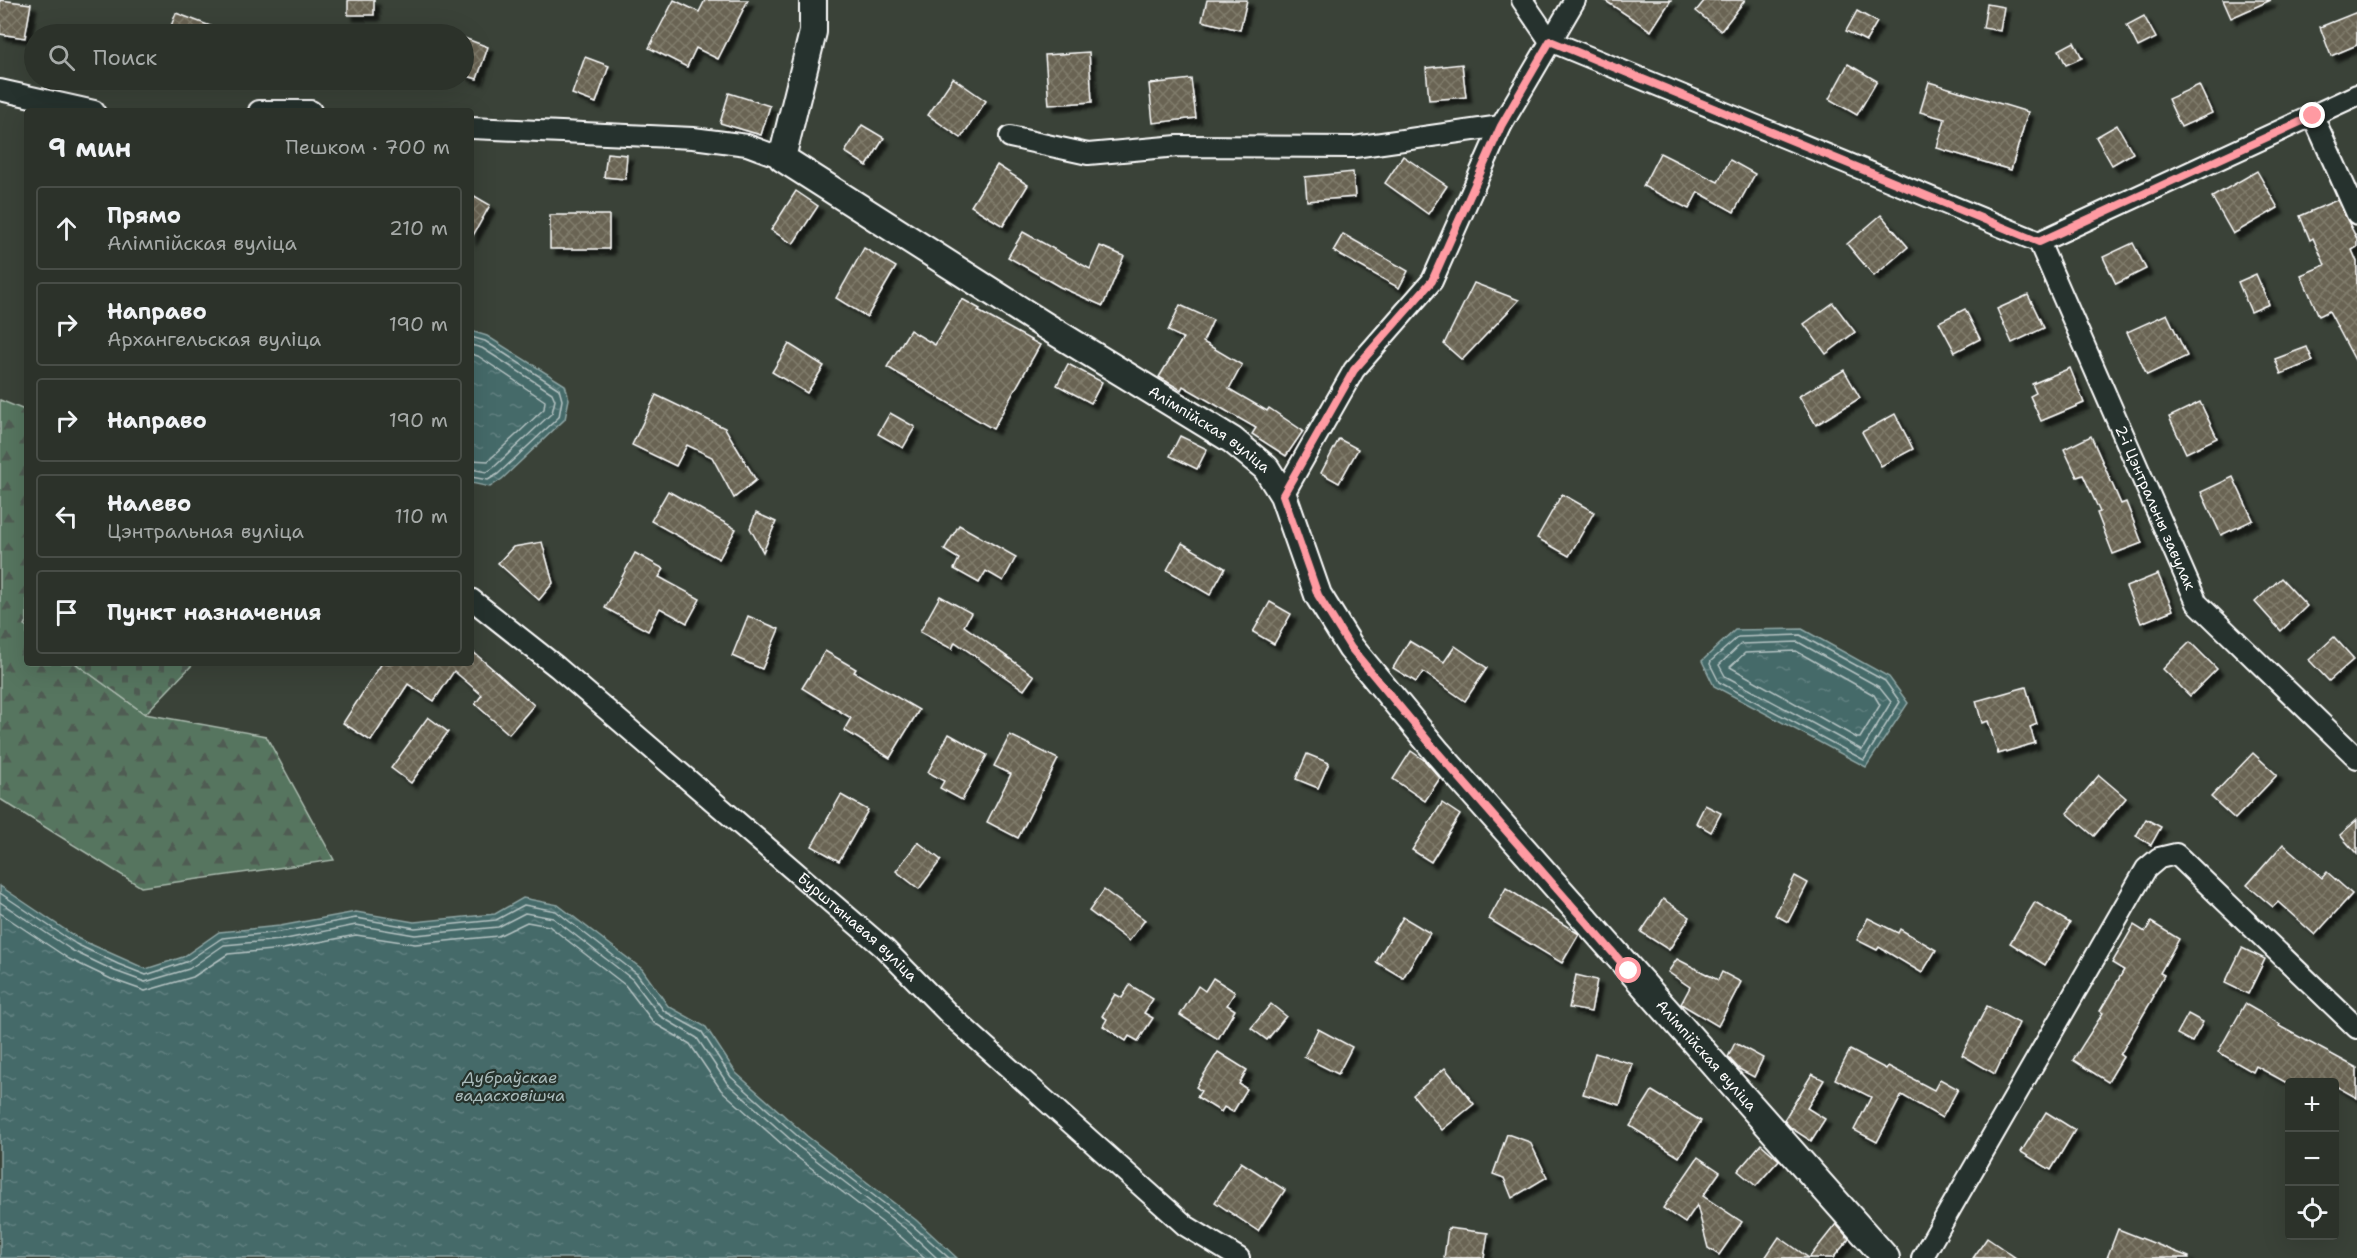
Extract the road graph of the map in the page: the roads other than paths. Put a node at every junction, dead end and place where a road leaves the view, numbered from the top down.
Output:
1 (813, 0) edge
2 (1522, 0) edge
3 (1575, 0) edge
4 (1550, 41) junction
5 (0, 90) edge
6 (2357, 94) edge
7 (81, 108) edge
8 (2313, 116) junction
9 (1501, 126) junction
10 (474, 128) edge
11 (1010, 136) dead end
12 (782, 158) junction
13 (2357, 214) edge
14 (2039, 242) junction
15 (1283, 495) junction
16 (474, 601) edge
17 (2357, 758) edge
18 (2357, 1028) edge
19 (1239, 1258) edge
20 (1886, 1258) edge
21 (1922, 1258) edge

1 - 12 street
2 - 4 street
3 - 4 street
4 - 9 street
4 - 14 street
5 - 7 street
6 - 8 street
8 - 13 street
8 - 14 street
9 - 11 street
9 - 15 street
10 - 12 street
12 - 15 street, Алімпійская вуліца
14 - 17 street, 2-і Цэнтральны завулак
15 - 20 street, Алімпійская вуліца
16 - 19 street, Бурштынавая вуліца
18 - 21 street

